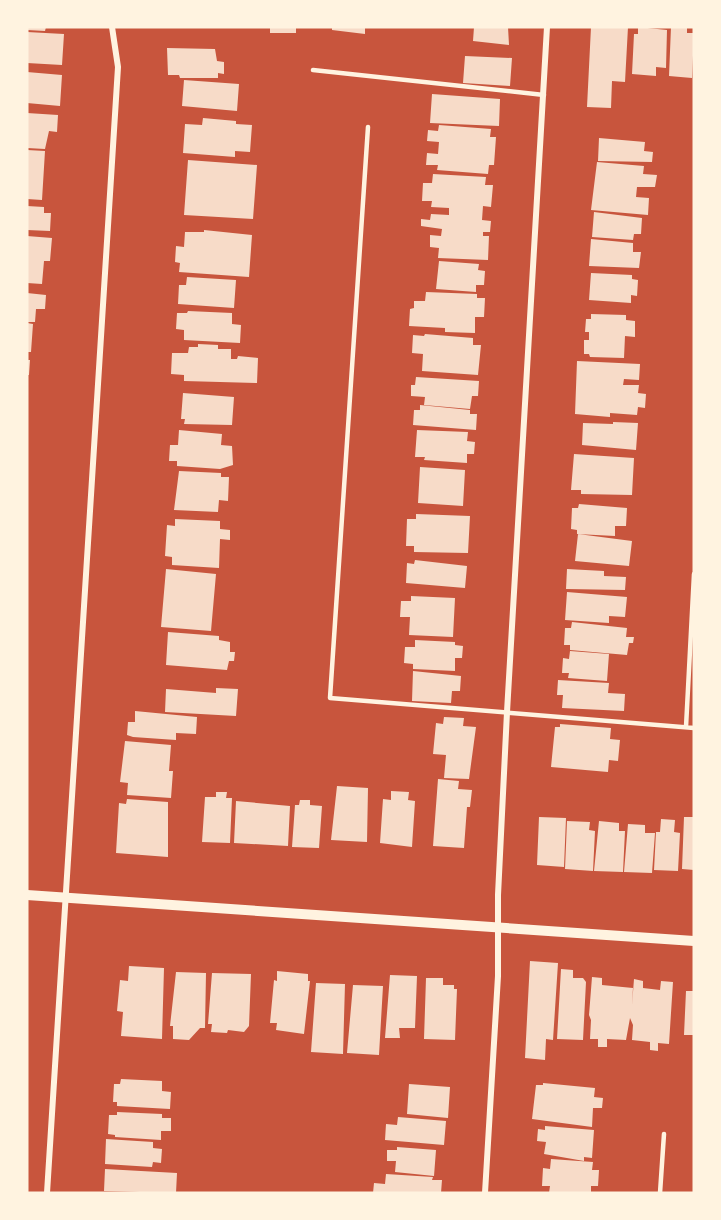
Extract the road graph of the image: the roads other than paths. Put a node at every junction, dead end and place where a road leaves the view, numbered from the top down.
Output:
1 (112, 27) edge
2 (547, 27) edge
3 (312, 70) dead end
4 (544, 95) junction
5 (369, 127) dead end
6 (694, 574) edge
7 (507, 712) junction
8 (686, 727) junction
9 (694, 728) edge
10 (27, 896) edge
11 (66, 897) junction
12 (498, 929) junction
13 (694, 941) edge
14 (664, 1134) dead end
15 (47, 1193) edge
16 (485, 1193) edge
17 (660, 1193) edge

1 - 11 street
2 - 4 street
3 - 4 lane
4 - 7 street
5 - 7 lane
6 - 8 lane
7 - 8 lane
7 - 12 street
8 - 9 lane
10 - 11 street
11 - 12 street
11 - 15 street
12 - 13 street
12 - 16 street
14 - 17 lane

